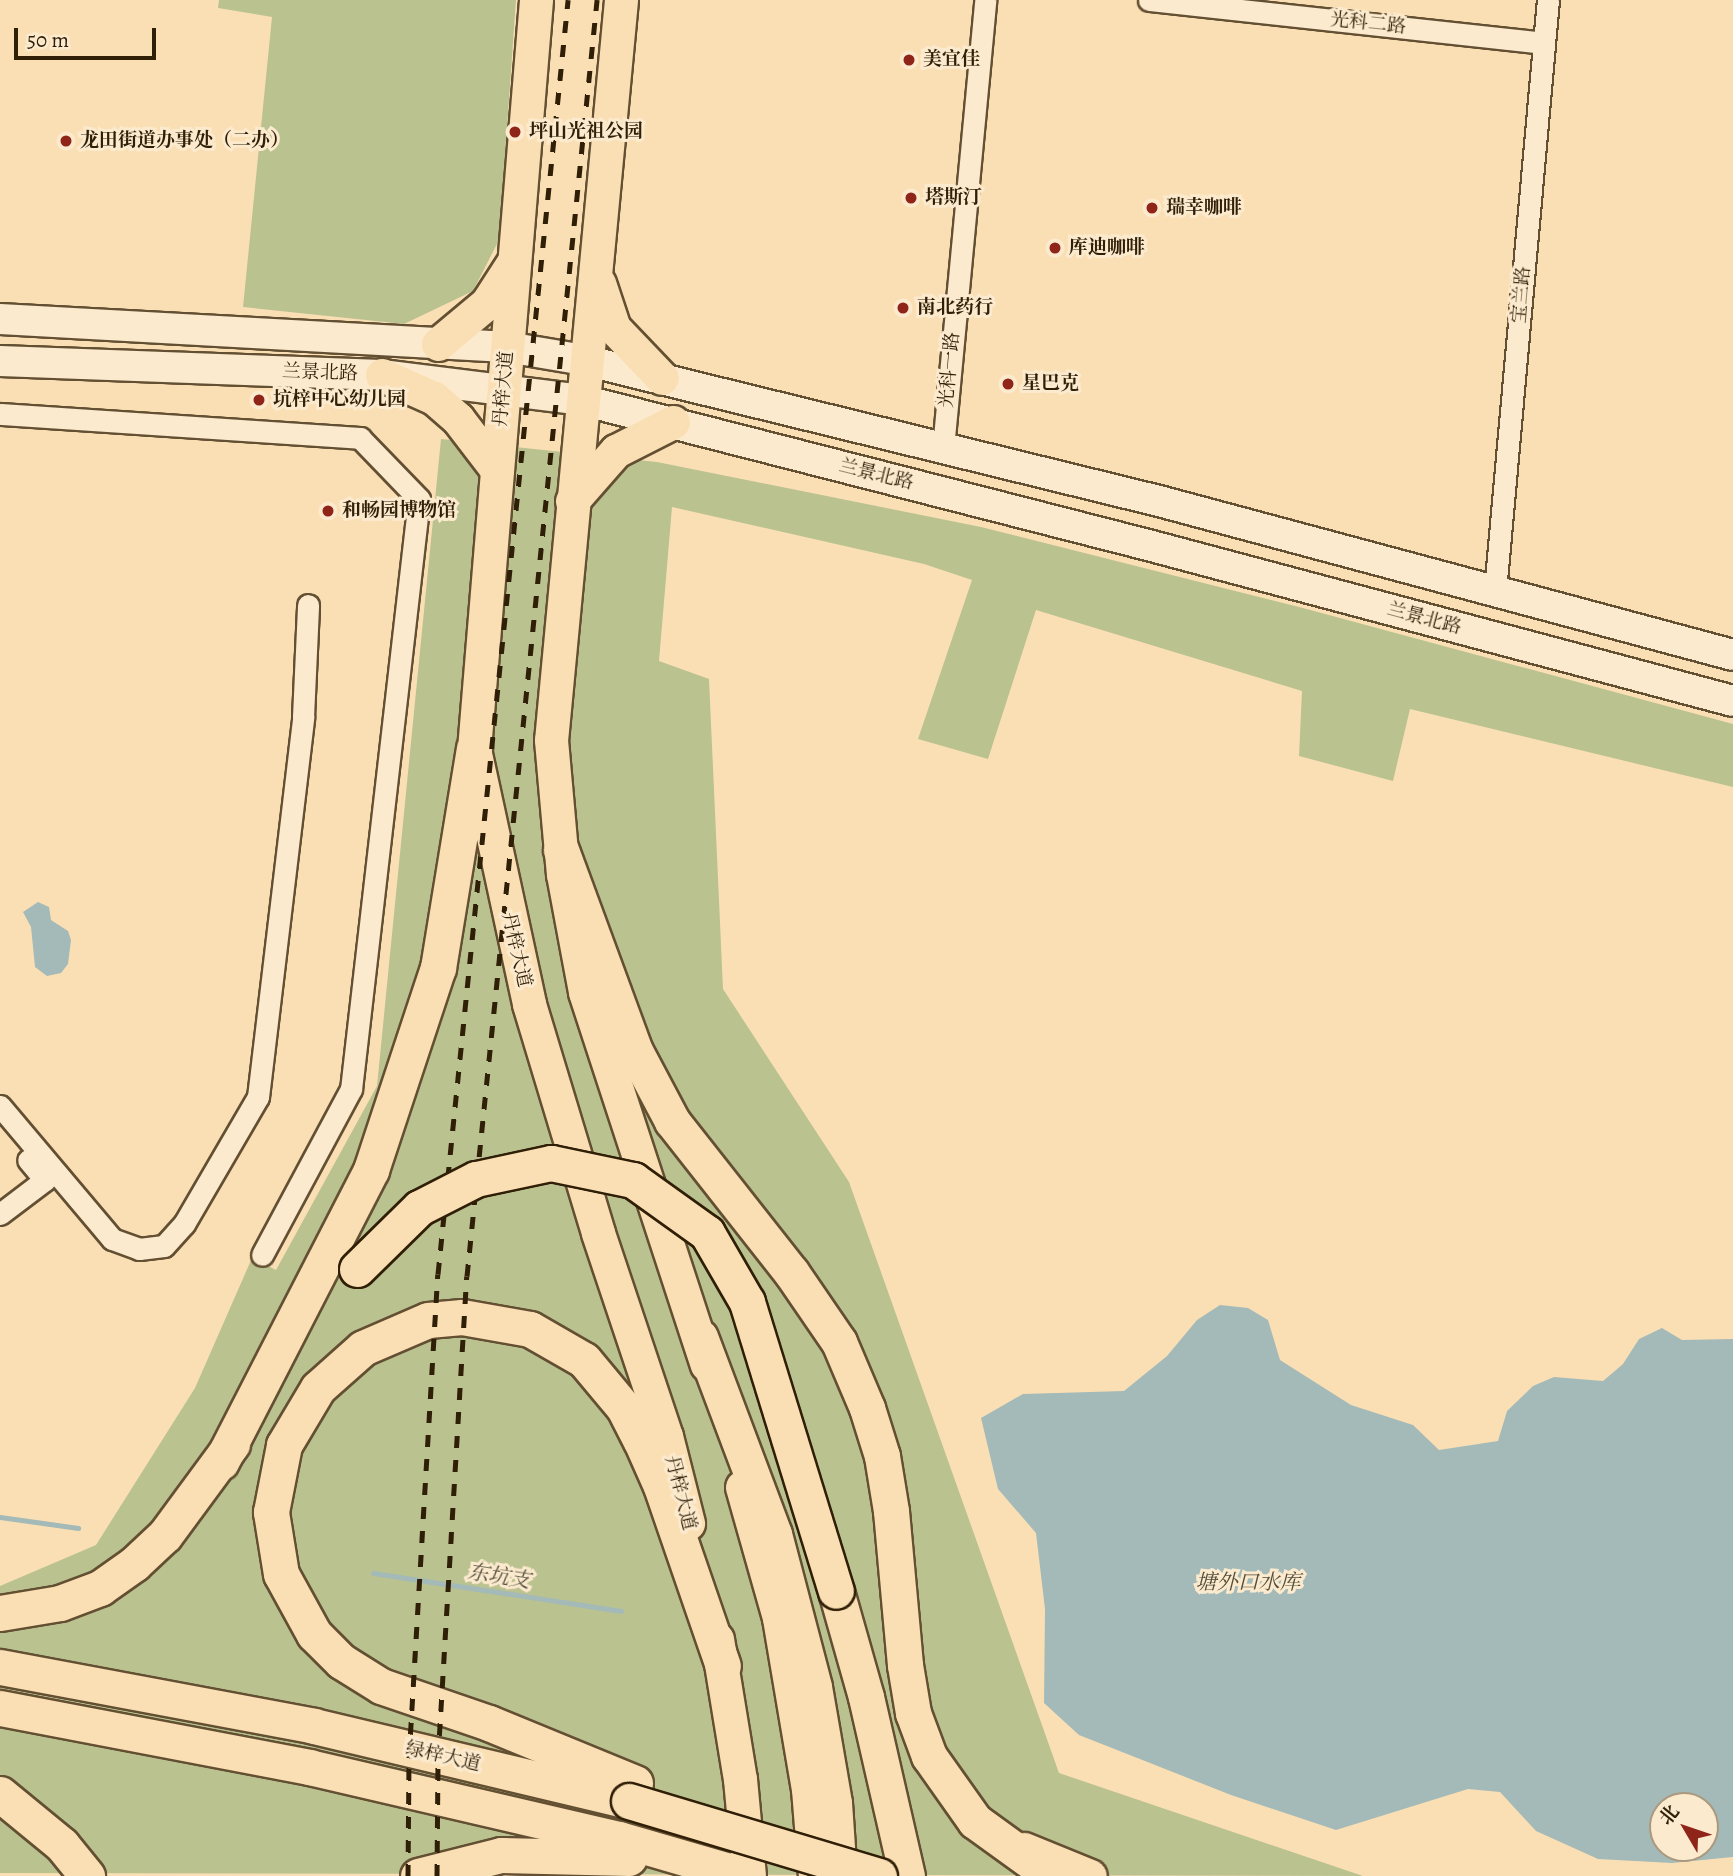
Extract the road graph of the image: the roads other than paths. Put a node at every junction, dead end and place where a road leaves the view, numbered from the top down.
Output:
1 (536, 0) edge
2 (621, 0) edge
3 (985, 0) edge
4 (1149, 0) edge
5 (1548, 0) edge
6 (1544, 43) junction
7 (515, 259) junction
8 (597, 279) junction
9 (0, 319) edge
10 (356, 340) junction
11 (438, 344) junction
12 (507, 346) junction
13 (584, 360) junction
14 (0, 361) edge
15 (368, 375) junction
16 (662, 378) junction
17 (505, 388) junction
18 (582, 400) junction
19 (0, 414) edge
20 (673, 422) junction
21 (943, 448) junction
22 (497, 470) junction
23 (572, 501) junction
24 (1495, 591) junction
25 (307, 605) dead end
26 (1733, 655) edge
27 (1733, 702) edge
28 (474, 749) junction
29 (561, 850) junction
30 (0, 1106) edge
31 (0, 1126) edge
32 (0, 1214) edge
33 (262, 1255) dead end
34 (700, 1337) junction
35 (221, 1462) junction
36 (0, 1613) edge
37 (723, 1665) junction
38 (0, 1667) edge
39 (0, 1708) edge
40 (632, 1792) junction
41 (0, 1794) edge
42 (975, 1821) junction
43 (617, 1848) junction
44 (87, 1876) edge
45 (418, 1876) edge
46 (747, 1876) edge
47 (814, 1876) edge
48 (839, 1876) edge
49 (879, 1876) edge
50 (907, 1876) edge
51 (1051, 1876) edge
52 (1090, 1876) edge

1 - 7 main road, 丹梓大道
2 - 8 main road
3 - 21 street, 光科一路
4 - 6 street, 光科二路
5 - 6 street, 宝兰路
6 - 24 street, 宝兰路
7 - 11 main road
7 - 12 main road, 丹梓大道
8 - 13 main road
8 - 16 main road
9 - 10 main road, 兰景北路
10 - 11 main road, 兰景北路
10 - 15 main road
11 - 12 main road, 兰景北路
12 - 13 main road, 兰景北路
12 - 17 main road, 丹梓大道
13 - 16 main road, 兰景北路
13 - 18 main road
14 - 15 main road, 兰景北路
15 - 17 main road, 兰景北路
15 - 22 main road
16 - 21 main road, 兰景北路
17 - 18 main road, 兰景北路
17 - 22 main road, 丹梓大道
18 - 20 main road, 兰景北路
18 - 23 main road
19 - 33 street
20 - 23 main road
20 - 27 main road, 兰景北路
21 - 24 main road, 兰景北路
22 - 28 main road, 丹梓大道
23 - 29 main road
24 - 26 main road, 兰景北路
25 - 30 street
28 - 35 highway
28 - 37 main road, 丹梓大道
29 - 34 main road
29 - 42 highway
31 - 32 street
34 - 47 main road
34 - 48 highway
35 - 36 highway
35 - 50 highway, bridge
37 - 40 highway
37 - 46 main road, 丹梓大道
38 - 40 highway, 绿梓大道
39 - 43 highway, 绿梓大道
40 - 49 highway, 绿梓大道, bridge
41 - 44 highway
42 - 51 highway
42 - 52 main road
43 - 45 highway
43 - 46 highway

